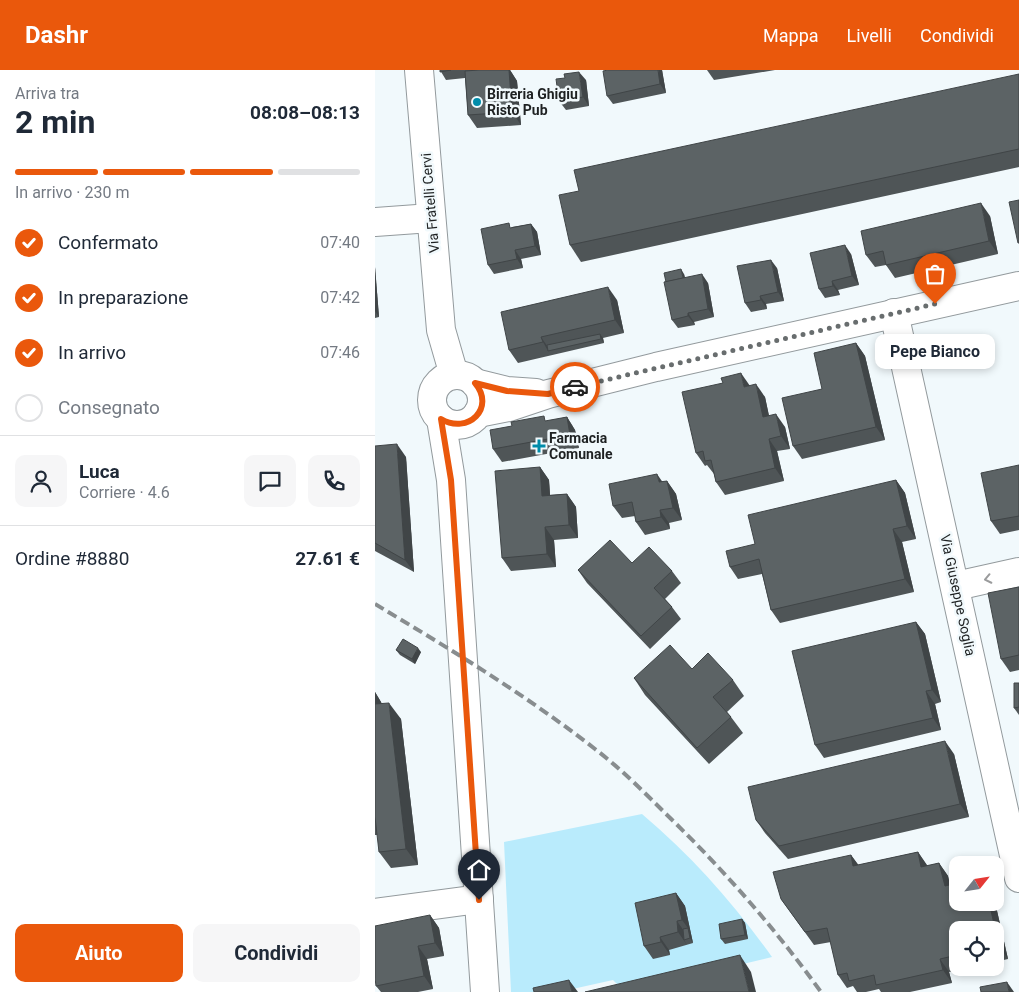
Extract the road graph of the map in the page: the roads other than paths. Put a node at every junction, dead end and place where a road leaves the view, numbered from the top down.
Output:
1 (419, 70) edge
2 (431, 218) junction
3 (375, 222) edge
4 (1019, 286) edge
5 (894, 313) junction
6 (454, 383) junction
7 (548, 394) junction
8 (461, 419) junction
9 (1019, 572) edge
10 (956, 586) junction
11 (1010, 790) edge
12 (1019, 878) edge
13 (479, 900) junction
14 (375, 913) edge
15 (485, 992) edge

1 - 2 street, Via Fratelli Cervi
2 - 3 street
2 - 6 street, Via Fratelli Cervi
4 - 5 street
5 - 7 street
5 - 10 street, Via Giuseppe Soglia
6 - 7 street
6 - 8 street
6 - 8 street
7 - 8 street
8 - 13 street
9 -> 10 street
10 - 11 street, Via Giuseppe Soglia
11 - 12 street, Via Giuseppe Soglia
13 - 14 street
13 - 15 street

